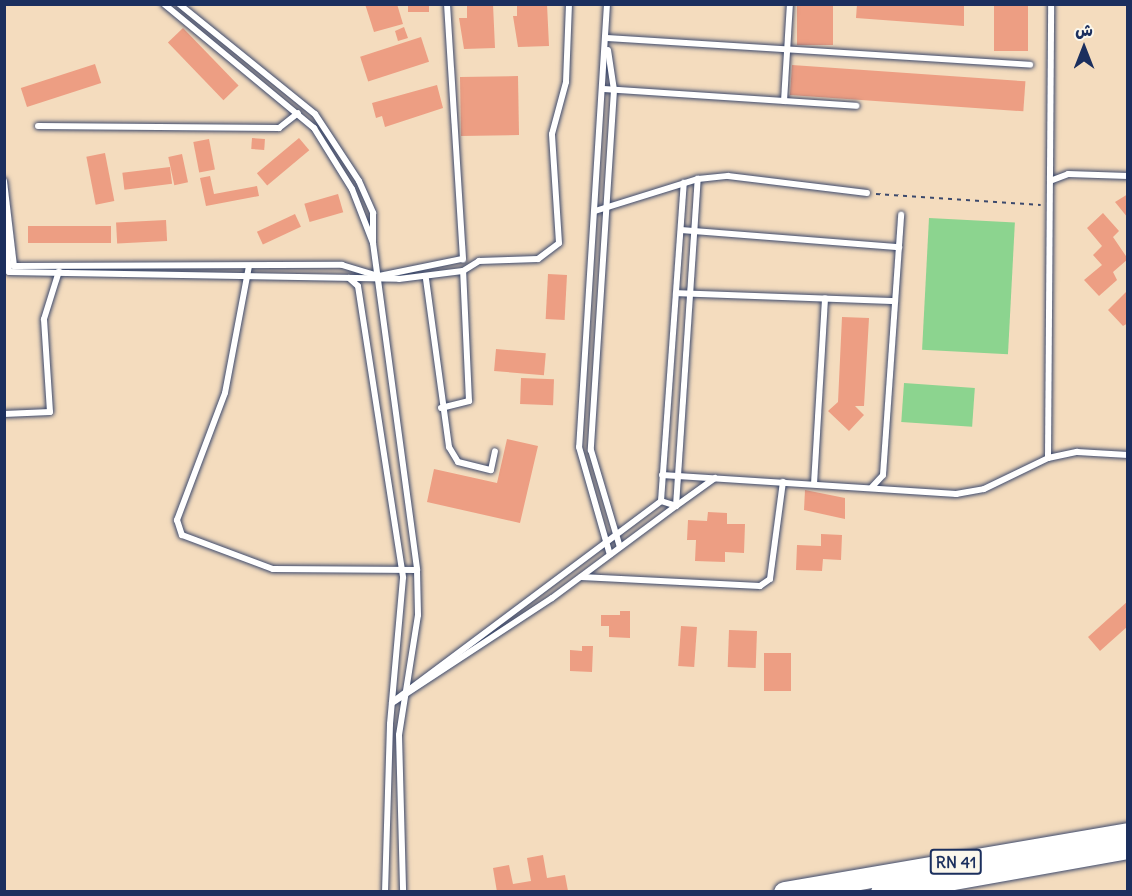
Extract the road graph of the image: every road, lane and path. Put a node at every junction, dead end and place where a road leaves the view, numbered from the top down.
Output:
1 (164, 4) edge
2 (179, 4) edge
3 (447, 4) edge
4 (569, 4) edge
5 (607, 4) edge
6 (790, 4) edge
7 (1052, 4) edge
8 (606, 38) junction
9 (787, 50) junction
10 (1030, 65) dead end
11 (603, 89) junction
12 (614, 90) junction
13 (784, 101) junction
14 (856, 106) dead end
15 (298, 113) junction
16 (38, 126) dead end
17 (1128, 176) edge
18 (698, 179) junction
19 (1050, 181) junction
20 (4, 182) edge
21 (684, 183) junction
22 (867, 193) joint
23 (1050, 205) junction
24 (607, 207) junction
25 (595, 211) junction
26 (901, 215) dead end
27 (4, 221) edge
28 (681, 230) junction
29 (694, 231) junction
30 (373, 243) junction
31 (899, 247) junction
32 (462, 259) junction
33 (468, 265) junction
34 (249, 266) junction
35 (58, 271) junction
36 (463, 271) junction
37 (249, 275) junction
38 (379, 276) junction
39 (349, 278) junction
40 (426, 279) junction
41 (676, 293) junction
42 (690, 294) junction
43 (825, 298) junction
44 (895, 301) junction
45 (441, 408) junction
46 (4, 414) edge
47 (495, 451) dead end
48 (1128, 454) edge
49 (1048, 458) junction
50 (662, 475) junction
51 (678, 475) junction
52 (715, 478) junction
53 (783, 482) junction
54 (814, 484) junction
55 (869, 488) junction
56 (661, 501) junction
57 (676, 506) junction
58 (616, 535) junction
59 (606, 543) junction
60 (620, 547) junction
61 (610, 555) junction
62 (401, 570) junction
63 (417, 570) junction
64 (580, 577) junction
65 (407, 686) junction
66 (405, 698) junction
67 (392, 704) junction
68 (1128, 833) edge
69 (1128, 848) edge
70 (1059, 861) junction
71 (1128, 862) edge
72 (960, 879) junction
73 (385, 891) edge
74 (403, 891) edge
75 (784, 891) edge
76 (881, 891) edge
77 (941, 891) edge

1 - 15 lane
2 - 30 lane
3 - 32 lane
4 - 33 lane
5 - 8 lane
6 - 9 lane
7 - 19 lane
8 - 9 lane
8 - 11 lane
8 - 12 lane
9 - 10 lane
9 - 13 lane
11 - 12 lane
11 - 25 lane
12 - 13 lane
12 - 24 lane
13 - 14 lane
15 - 16 lane
15 - 30 lane
17 - 19 lane
18 - 21 lane
18 - 22 lane
18 - 29 lane
19 - 23 lane
20 - 35 lane
21 - 24 lane
21 - 28 lane
22 - 23 path
23 - 49 lane
24 - 25 lane
24 - 58 lane
25 - 59 lane
26 - 31 lane
27 - 35 lane
28 - 29 lane
28 - 41 lane
29 - 31 lane
29 - 42 lane
30 - 38 lane
31 - 44 lane
32 - 33 lane
32 - 38 lane
33 - 36 lane
34 - 35 lane
34 - 37 lane
34 - 38 lane
35 - 37 lane
35 - 46 lane
36 - 40 lane
36 - 45 lane
37 - 39 lane
37 - 62 lane
38 - 39 lane
38 - 40 lane
38 - 63 lane
39 - 62 lane
40 - 45 lane
41 - 42 lane
41 - 50 lane
42 - 43 lane
42 - 51 lane
43 - 44 lane
43 - 54 lane
44 - 55 lane
45 - 47 lane
48 - 49 lane
49 - 55 lane
50 - 51 lane
50 - 56 lane
51 - 52 lane
51 - 57 lane
52 - 53 lane
52 - 57 lane
53 - 54 lane
53 - 64 lane
54 - 55 lane
56 - 57 lane
56 - 58 lane
57 - 60 lane
58 - 59 lane
58 - 60 lane
59 - 61 lane
59 - 65 lane
60 - 61 lane
61 - 64 lane
62 - 63 lane
62 - 67 lane
63 - 65 lane
64 - 66 lane
65 - 66 lane
65 - 67 lane
66 - 67 lane
66 - 74 lane
67 - 73 lane
68 - 75 highway, RN 41
69 - 70 highway, RN 41
70 - 71 highway
70 - 72 highway, RN 41
72 - 76 highway, RN 41
72 - 77 lane

